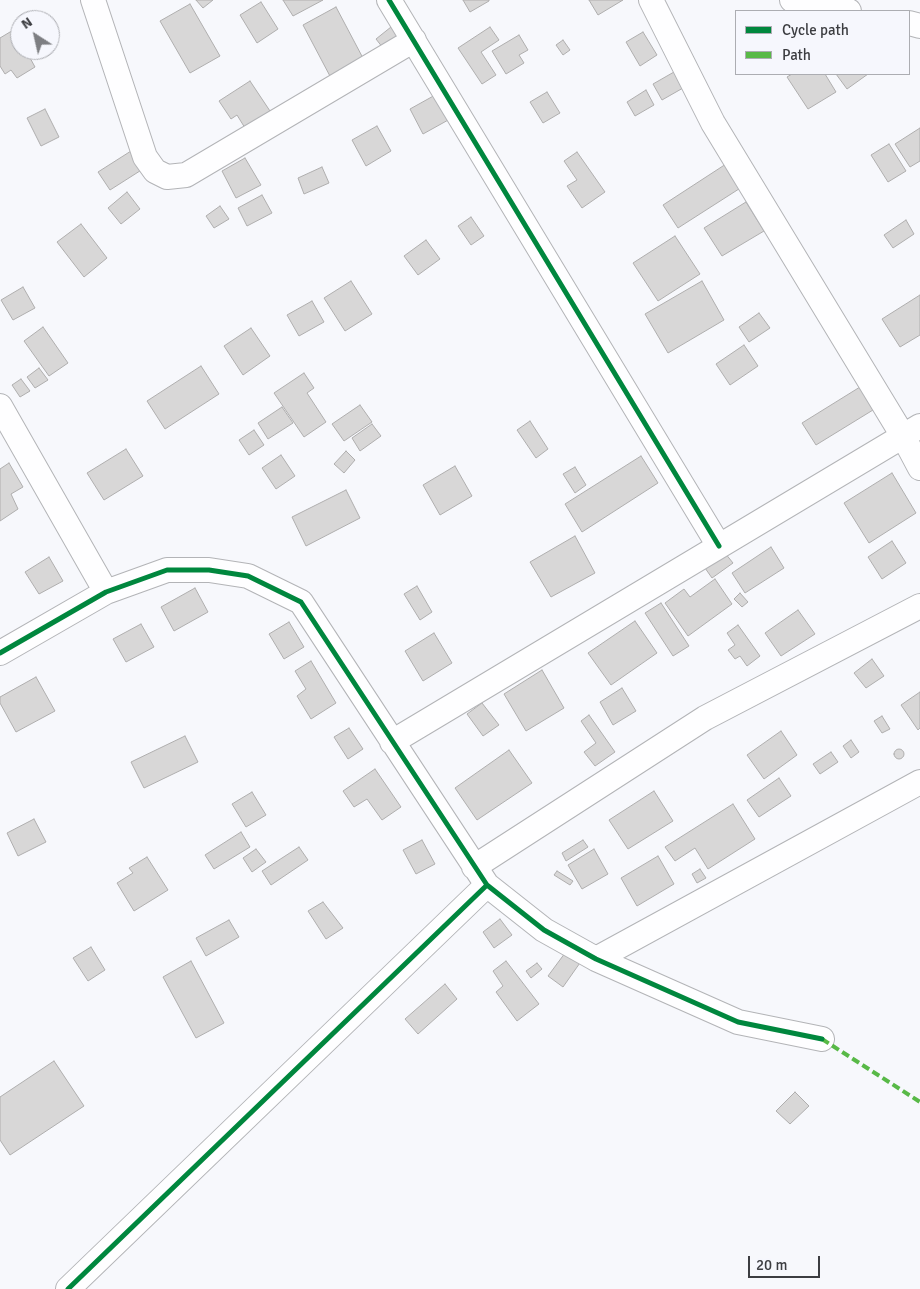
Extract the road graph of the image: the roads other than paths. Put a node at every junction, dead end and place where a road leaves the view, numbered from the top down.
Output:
1 (93, 0) edge
2 (389, 0) edge
3 (651, 0) edge
4 (792, 0) edge
5 (844, 10) edge
6 (414, 40) junction
7 (0, 406) edge
8 (912, 431) edge
9 (920, 468) edge
10 (719, 546) junction
11 (106, 592) junction
12 (920, 606) edge
13 (0, 653) edge
14 (392, 742) junction
15 (920, 782) edge
16 (481, 876) junction
17 (596, 959) junction
18 (822, 1038) dead end
19 (68, 1289) edge

1 - 6 street
2 - 6 street
3 - 8 street
4 - 5 street
6 - 10 street
7 - 11 street
8 - 9 street
8 - 10 street
10 - 14 street
11 - 13 street
11 - 14 street
12 - 16 street
14 - 16 street
15 - 17 street
16 - 17 street
16 - 19 street
17 - 18 street

